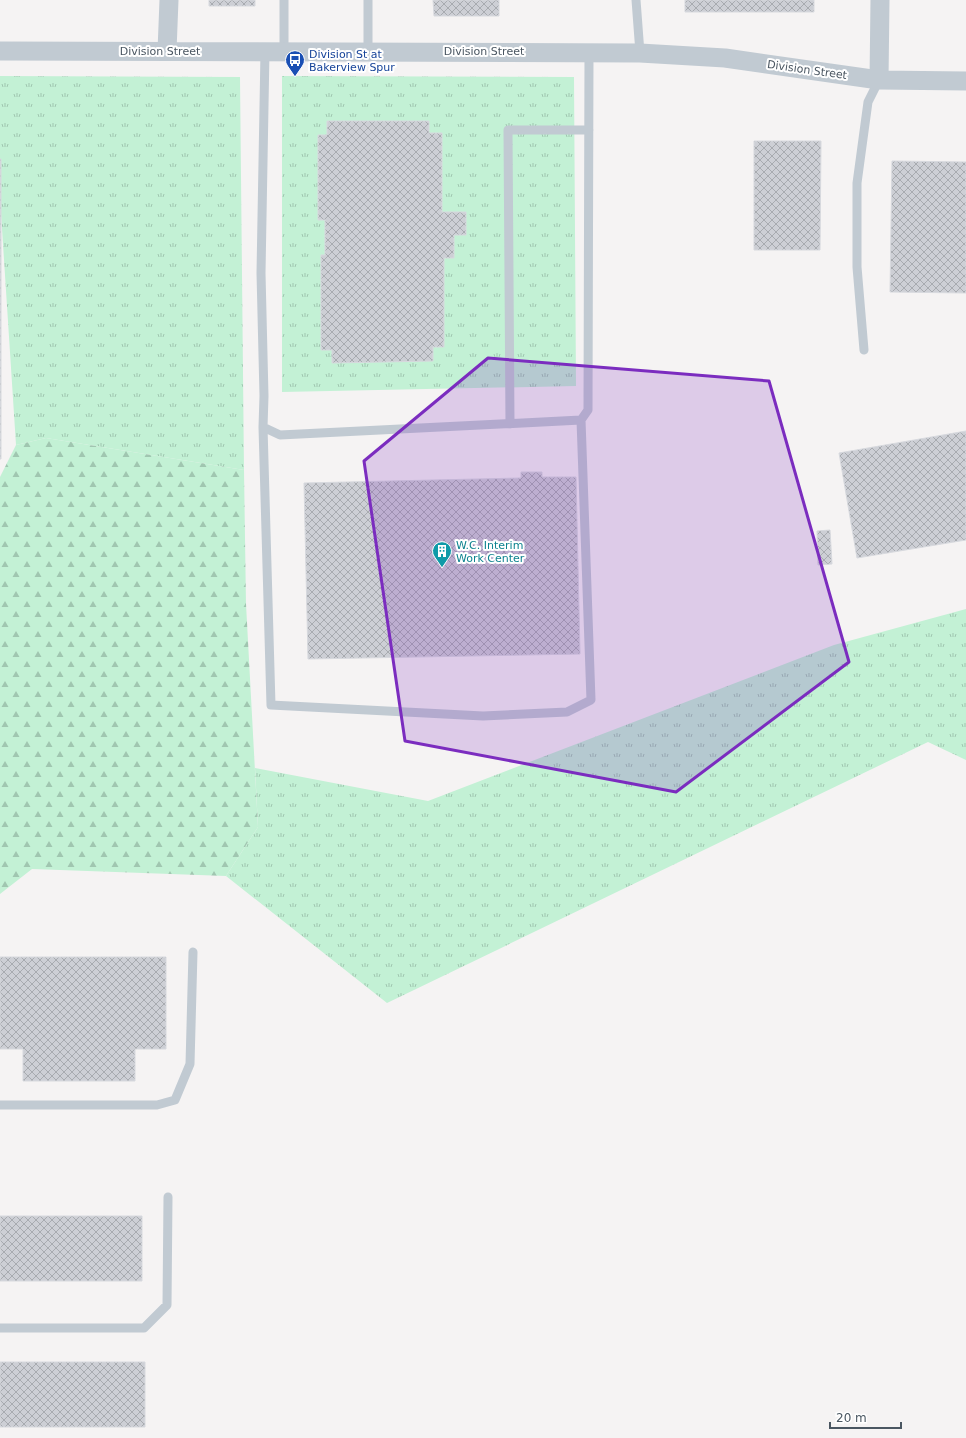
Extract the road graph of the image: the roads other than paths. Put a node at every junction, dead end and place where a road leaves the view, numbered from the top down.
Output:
1 (169, 0) edge
2 (284, 0) edge
3 (368, 0) edge
4 (636, 0) edge
5 (880, 0) edge
6 (0, 51) edge
7 (167, 51) junction
8 (265, 51) junction
9 (284, 51) junction
10 (368, 51) junction
11 (589, 52) junction
12 (640, 53) junction
13 (879, 80) junction
14 (966, 81) edge
15 (589, 130) junction
16 (864, 350) dead end
17 (581, 420) junction
18 (510, 424) junction
19 (263, 427) junction
20 (193, 952) dead end
21 (0, 1104) edge
22 (168, 1197) dead end
23 (0, 1328) edge

1 - 7 street
2 - 9 lane
3 - 10 lane
4 - 12 lane
5 - 13 street
6 - 7 street, Division Street
7 - 8 street, Division Street
8 - 9 street, Division Street
8 - 19 lane
9 - 10 street, Division Street
10 - 11 street, Division Street
11 - 12 street, Division Street
11 - 15 lane
12 - 13 street, Division Street
13 - 14 street, Division Street
13 - 16 lane
15 - 17 lane
15 - 18 lane
17 - 18 lane
17 - 19 lane
18 - 19 lane
20 - 21 lane
22 - 23 lane

